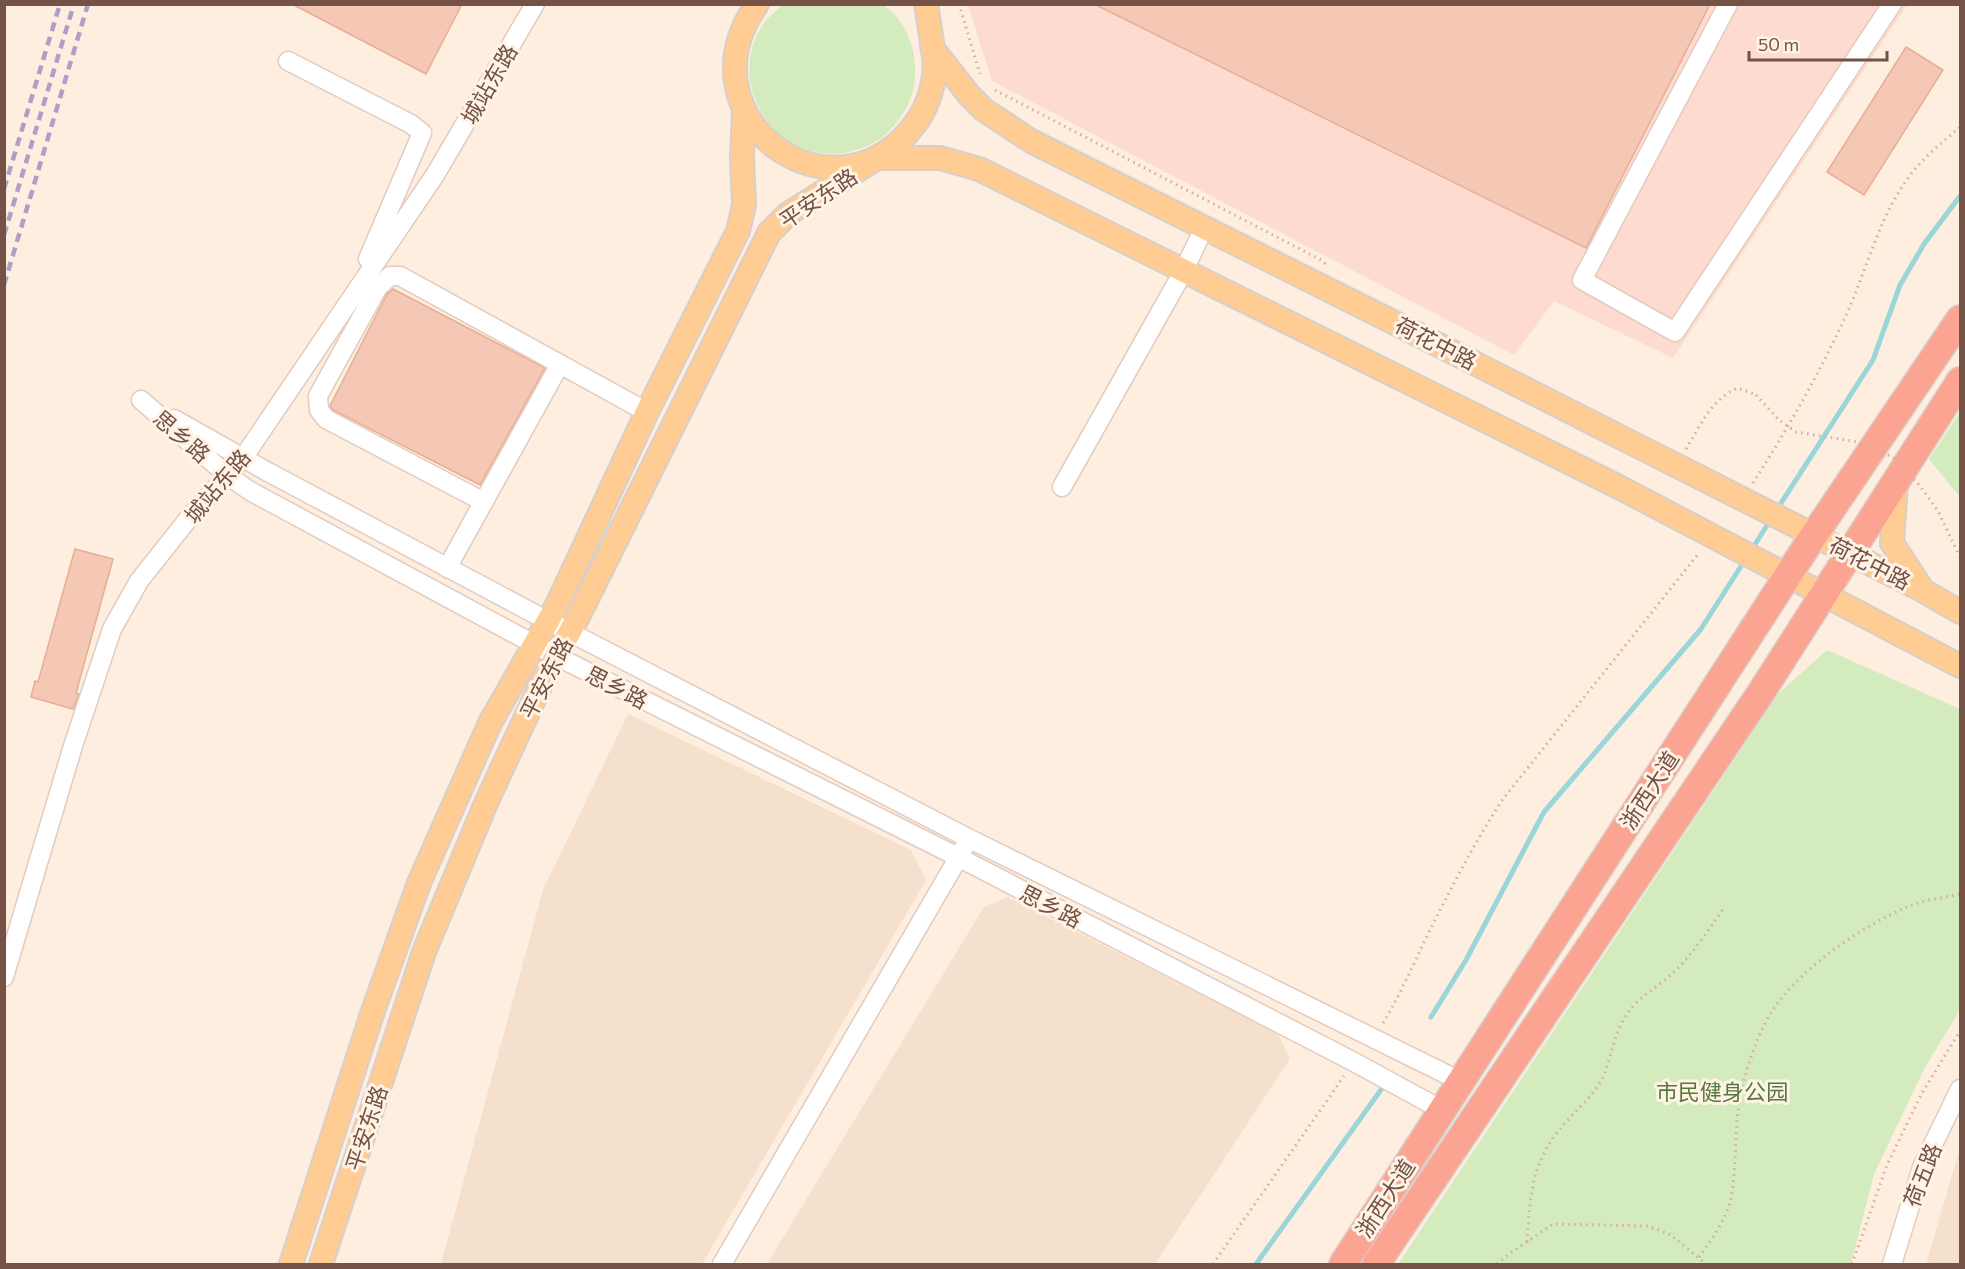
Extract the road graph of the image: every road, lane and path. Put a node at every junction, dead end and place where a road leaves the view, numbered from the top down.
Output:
1 (535, 4) edge
2 (757, 4) edge
3 (912, 4) edge
4 (926, 4) edge
5 (959, 4) edge
6 (1728, 4) edge
7 (1892, 4) edge
8 (933, 49) junction
9 (288, 61) dead end
10 (985, 81) dead end
11 (990, 87) dead end
12 (744, 111) junction
13 (1960, 127) edge
14 (877, 158) junction
15 (1204, 228) junction
16 (1330, 267) dead end
17 (1183, 272) junction
18 (351, 300) junction
19 (1960, 319) edge
20 (560, 364) junction
21 (1960, 381) edge
22 (647, 412) junction
23 (1684, 453) dead end
24 (243, 458) junction
25 (226, 474) junction
26 (1896, 482) junction
27 (1062, 487) dead end
28 (1747, 501) junction
29 (484, 502) junction
30 (1814, 535) junction
31 (1717, 539) junction
32 (1850, 553) junction
33 (1960, 557) edge
34 (447, 568) junction
35 (1776, 570) junction
36 (1923, 590) junction
37 (1823, 595) junction
38 (1960, 612) edge
39 (548, 621) junction
40 (570, 631) junction
41 (535, 643) junction
42 (556, 656) junction
43 (1960, 666) edge
44 (970, 839) junction
45 (958, 857) junction
46 (1960, 894) edge
47 (1723, 909) dead end
48 (4, 977) edge
49 (1960, 1031) edge
50 (1373, 1038) junction
51 (1354, 1062) junction
52 (1460, 1081) junction
53 (1960, 1089) edge
54 (1442, 1110) junction
55 (1527, 1242) junction
56 (1699, 1257) junction
57 (291, 1264) edge
58 (321, 1264) edge
59 (722, 1264) edge
60 (1212, 1264) edge
61 (1343, 1264) edge
62 (1376, 1264) edge
63 (1497, 1264) edge
64 (1706, 1264) edge
65 (1852, 1264) edge
66 (1892, 1264) edge

1 - 18 street, 城站东路
2 - 12 main road
3 - 8 main road
4 - 8 main road
5 - 10 path
6 - 7 street
8 - 14 main road, 平安东路
8 - 15 main road, 荷花中路
9 - 18 street
11 - 16 path
12 - 14 main road
12 - 22 main road, 平安东路
13 - 28 path
14 - 17 main road
14 - 40 main road, 平安东路
15 - 17 street
15 - 28 main road, 荷花中路
17 - 27 street
17 - 31 main road
18 - 24 street, 城站东路
19 - 30 highway, 浙西大道
20 - 22 street
20 - 29 street
20 - 29 street
21 - 26 highway, 浙西大道
22 - 39 main road, 平安东路
23 - 33 path, bridge
24 - 25 street, 城站东路
24 - 25 street, 思乡路
24 - 34 street, 思乡路
25 - 41 street, 思乡路
25 - 48 street, 城站东路
26 - 32 highway, 浙西大道
26 - 36 main road
28 - 30 main road, 荷花中路
29 - 34 street
30 - 32 main road, 荷花中路
30 - 35 highway, 浙西大道
31 - 35 main road
31 - 50 path
32 - 36 main road, 荷花中路
32 - 37 highway, 浙西大道
34 - 39 street, 思乡路
35 - 37 main road
35 - 52 highway, 浙西大道
36 - 38 main road, 荷花中路
37 - 43 main road
37 - 62 highway, 浙西大道
39 - 40 street, 思乡路
39 - 41 main road, 平安东路
40 - 42 main road, 平安东路
40 - 44 street, 思乡路
41 - 42 street, 思乡路
41 - 57 main road, 平安东路
42 - 45 street, 思乡路
42 - 58 main road, 平安东路
44 - 45 street
44 - 50 street, 思乡路
45 - 51 street, 思乡路
45 - 59 street
46 - 56 path
47 - 55 path
49 - 65 path
50 - 52 street, 思乡路
51 - 54 street, 思乡路
51 - 60 path
52 - 54 highway, 浙西大道
53 - 66 street, 荷五路
54 - 61 highway, 浙西大道
55 - 56 path
55 - 63 path
56 - 64 path

